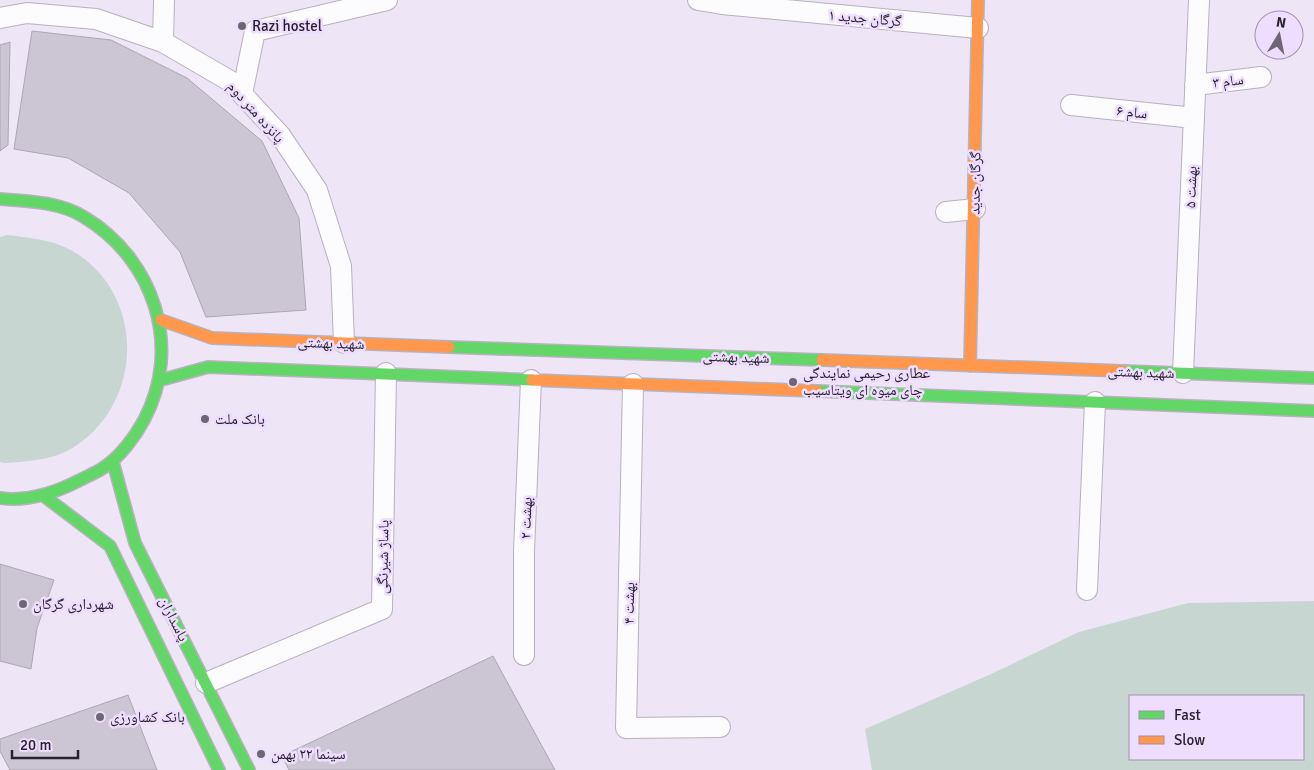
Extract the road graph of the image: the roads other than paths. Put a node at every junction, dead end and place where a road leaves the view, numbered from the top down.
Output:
1 (164, 0) edge
2 (387, 0) edge
3 (698, 0) edge
4 (978, 0) edge
5 (1199, 0) edge
6 (727, 3) edge
7 (796, 6) edge
8 (0, 18) edge
9 (978, 28) junction
10 (163, 42) junction
11 (1261, 77) dead end
12 (1195, 85) junction
13 (242, 94) junction
14 (1070, 105) dead end
15 (1194, 118) junction
16 (0, 200) edge
17 (975, 209) junction
18 (946, 212) dead end
19 (161, 320) junction
20 (336, 355) junction
21 (758, 358) junction
22 (970, 366) junction
23 (1183, 373) junction
24 (386, 374) junction
25 (1314, 378) edge
26 (161, 380) junction
27 (531, 380) junction
28 (634, 384) junction
29 (757, 389) junction
30 (1095, 402) junction
31 (1314, 411) edge
32 (113, 462) junction
33 (44, 496) junction
34 (0, 498) edge
35 (1087, 590) dead end
36 (524, 655) dead end
37 (206, 683) junction
38 (720, 727) dead end
39 (219, 770) edge
40 (249, 770) edge

1 - 10 street
2 - 13 street
3 - 6 street, گرگان جدید ۱
4 - 9 main road, گرگان جدید
5 - 12 street, بهشت ۵
6 - 7 street, گرگان جدید ۱
7 - 9 street, گرگان جدید ۱
8 - 10 street, پانزده متر دوم
9 - 17 main road, گرگان جدید
10 - 13 street, پانزده متر دوم
11 - 12 street, ۳ سام
12 - 15 street, بهشت ۵
13 - 20 street, پانزده متر دوم
14 - 15 street, ۶ سام
15 - 23 street, بهشت ۵
16 - 19 main road
17 - 18 street
17 - 22 main road, گرگان جدید
19 - 20 main road, شهید بهشتی
19 - 26 main road
20 - 21 main road, شهید بهشتی
20 - 24 main road, شهید بهشتی
20 - 26 main road, شهید بهشتی
21 - 22 main road, شهید بهشتی
21 - 29 main road
22 - 23 main road, شهید بهشتی
23 - 25 main road, شهید بهشتی
24 - 27 main road, شهید بهشتی
24 - 37 street, پاساژ شیرنگی
26 - 32 main road
27 - 28 main road, شهید بهشتی
27 - 36 street, بهشت ۲
28 - 29 main road, شهید بهشتی
28 - 38 street, ۴ بهشت
29 - 30 main road, شهید بهشتی
30 - 31 main road, شهید بهشتی
30 - 35 street
32 - 33 main road
32 - 37 main road, پاسداران
33 - 34 main road
33 - 39 main road, پاسداران
37 - 40 main road, پاسداران

